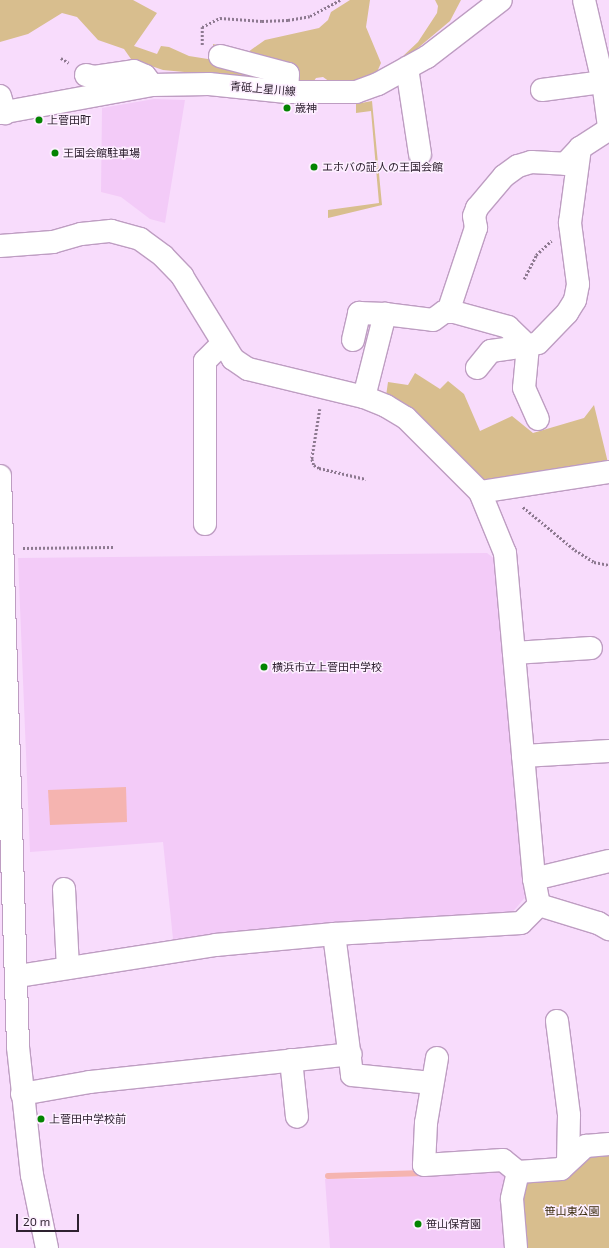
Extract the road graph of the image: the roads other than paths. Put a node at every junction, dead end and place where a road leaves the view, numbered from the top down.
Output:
1 (502, 0) edge
2 (584, 0) edge
3 (220, 56) road end
4 (407, 68) junction
5 (86, 75) dead end
6 (152, 85) junction
7 (605, 85) edge
8 (542, 90) dead end
9 (287, 92) junction
10 (2, 107) edge
11 (609, 128) edge
12 (580, 148) junction
13 (420, 154) dead end
14 (0, 246) edge
15 (448, 312) junction
16 (385, 314) junction
17 (353, 340) dead end
18 (223, 343) junction
19 (528, 346) junction
20 (477, 368) dead end
21 (364, 397) junction
22 (538, 419) dead end
23 (609, 472) edge
24 (0, 476) edge
25 (480, 492) junction
26 (205, 524) dead end
27 (590, 648) dead end
28 (514, 653) junction
29 (609, 751) edge
30 (523, 756) junction
31 (609, 861) edge
32 (534, 879) junction
33 (64, 889) dead end
34 (539, 905) junction
35 (609, 929) edge
36 (334, 934) junction
37 (10, 962) edge
38 (68, 968) junction
39 (557, 1021) dead end
40 (350, 1054) junction
41 (437, 1058) dead end
42 (290, 1060) junction
43 (432, 1083) junction
44 (22, 1094) junction
45 (297, 1117) dead end
46 (609, 1144) edge
47 (568, 1161) junction
48 (518, 1172) junction
49 (47, 1248) edge
50 (516, 1248) edge

1 - 4 street, 青砥上星川線
2 - 7 street
3 - 9 street
4 - 9 street, 青砥上星川線
4 - 13 street
5 - 6 street
6 - 9 street, 青砥上星川線
6 - 10 street, 青砥上星川線
7 - 8 street
7 - 11 street
11 - 12 street
12 - 15 street
12 - 19 street
14 - 18 street
15 - 16 street
15 - 19 street
16 - 17 street
16 - 21 street
18 - 21 street
18 - 26 street
19 - 20 street
19 - 22 street
21 - 25 street
23 - 25 street
24 - 37 street
25 - 28 street
27 - 28 street
28 - 30 street
29 - 30 street
30 - 32 street
31 - 32 street
32 - 34 street
33 - 38 street
34 - 35 street
34 - 36 street
36 - 38 street
36 - 40 street
37 - 38 street
37 - 44 street
39 - 47 street
40 - 42 street
40 - 43 street
41 - 43 street
42 - 44 street
42 - 45 street
43 - 48 street
44 - 49 street
46 - 47 street
47 - 48 street
48 - 50 street

